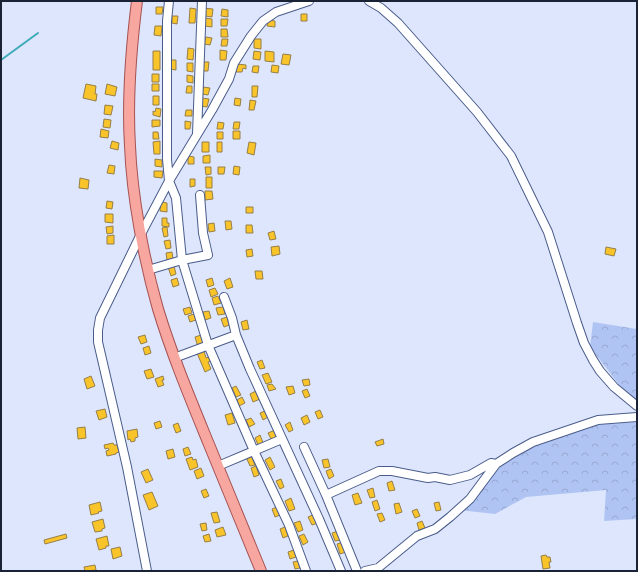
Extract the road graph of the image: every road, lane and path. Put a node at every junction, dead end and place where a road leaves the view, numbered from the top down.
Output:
1 (137, 1) edge
2 (169, 1) edge
3 (202, 1) edge
4 (309, 1) edge
5 (369, 1) edge
6 (197, 135) junction
7 (169, 180) junction
8 (200, 195) dead end
9 (141, 234) junction
10 (182, 260) junction
11 (148, 270) junction
12 (224, 298) dead end
13 (236, 335) junction
14 (208, 345) junction
15 (174, 358) junction
16 (637, 406) edge
17 (637, 417) edge
18 (282, 439) junction
19 (304, 447) dead end
20 (254, 451) junction
21 (496, 464) junction
22 (218, 466) junction
23 (326, 495) junction
24 (377, 570) edge
25 (147, 571) edge
26 (261, 571) edge
27 (306, 571) edge
28 (341, 571) edge
29 (357, 571) edge
30 (365, 571) edge

1 - 9 main road
2 - 7 street
3 - 6 street
4 - 6 street
5 - 16 street
6 - 7 street
7 - 9 street
7 - 10 street
8 - 10 street
9 - 11 main road
9 - 25 street
10 - 11 street
10 - 14 street
11 - 15 main road
12 - 13 street
13 - 14 street
13 - 18 street
14 - 15 street
14 - 20 street
15 - 22 main road
17 - 21 street
18 - 20 street
18 - 28 street
19 - 23 street
20 - 22 street
20 - 27 street
21 - 23 street
21 - 24 street
22 - 26 main road
23 - 29 street
24 - 30 street

